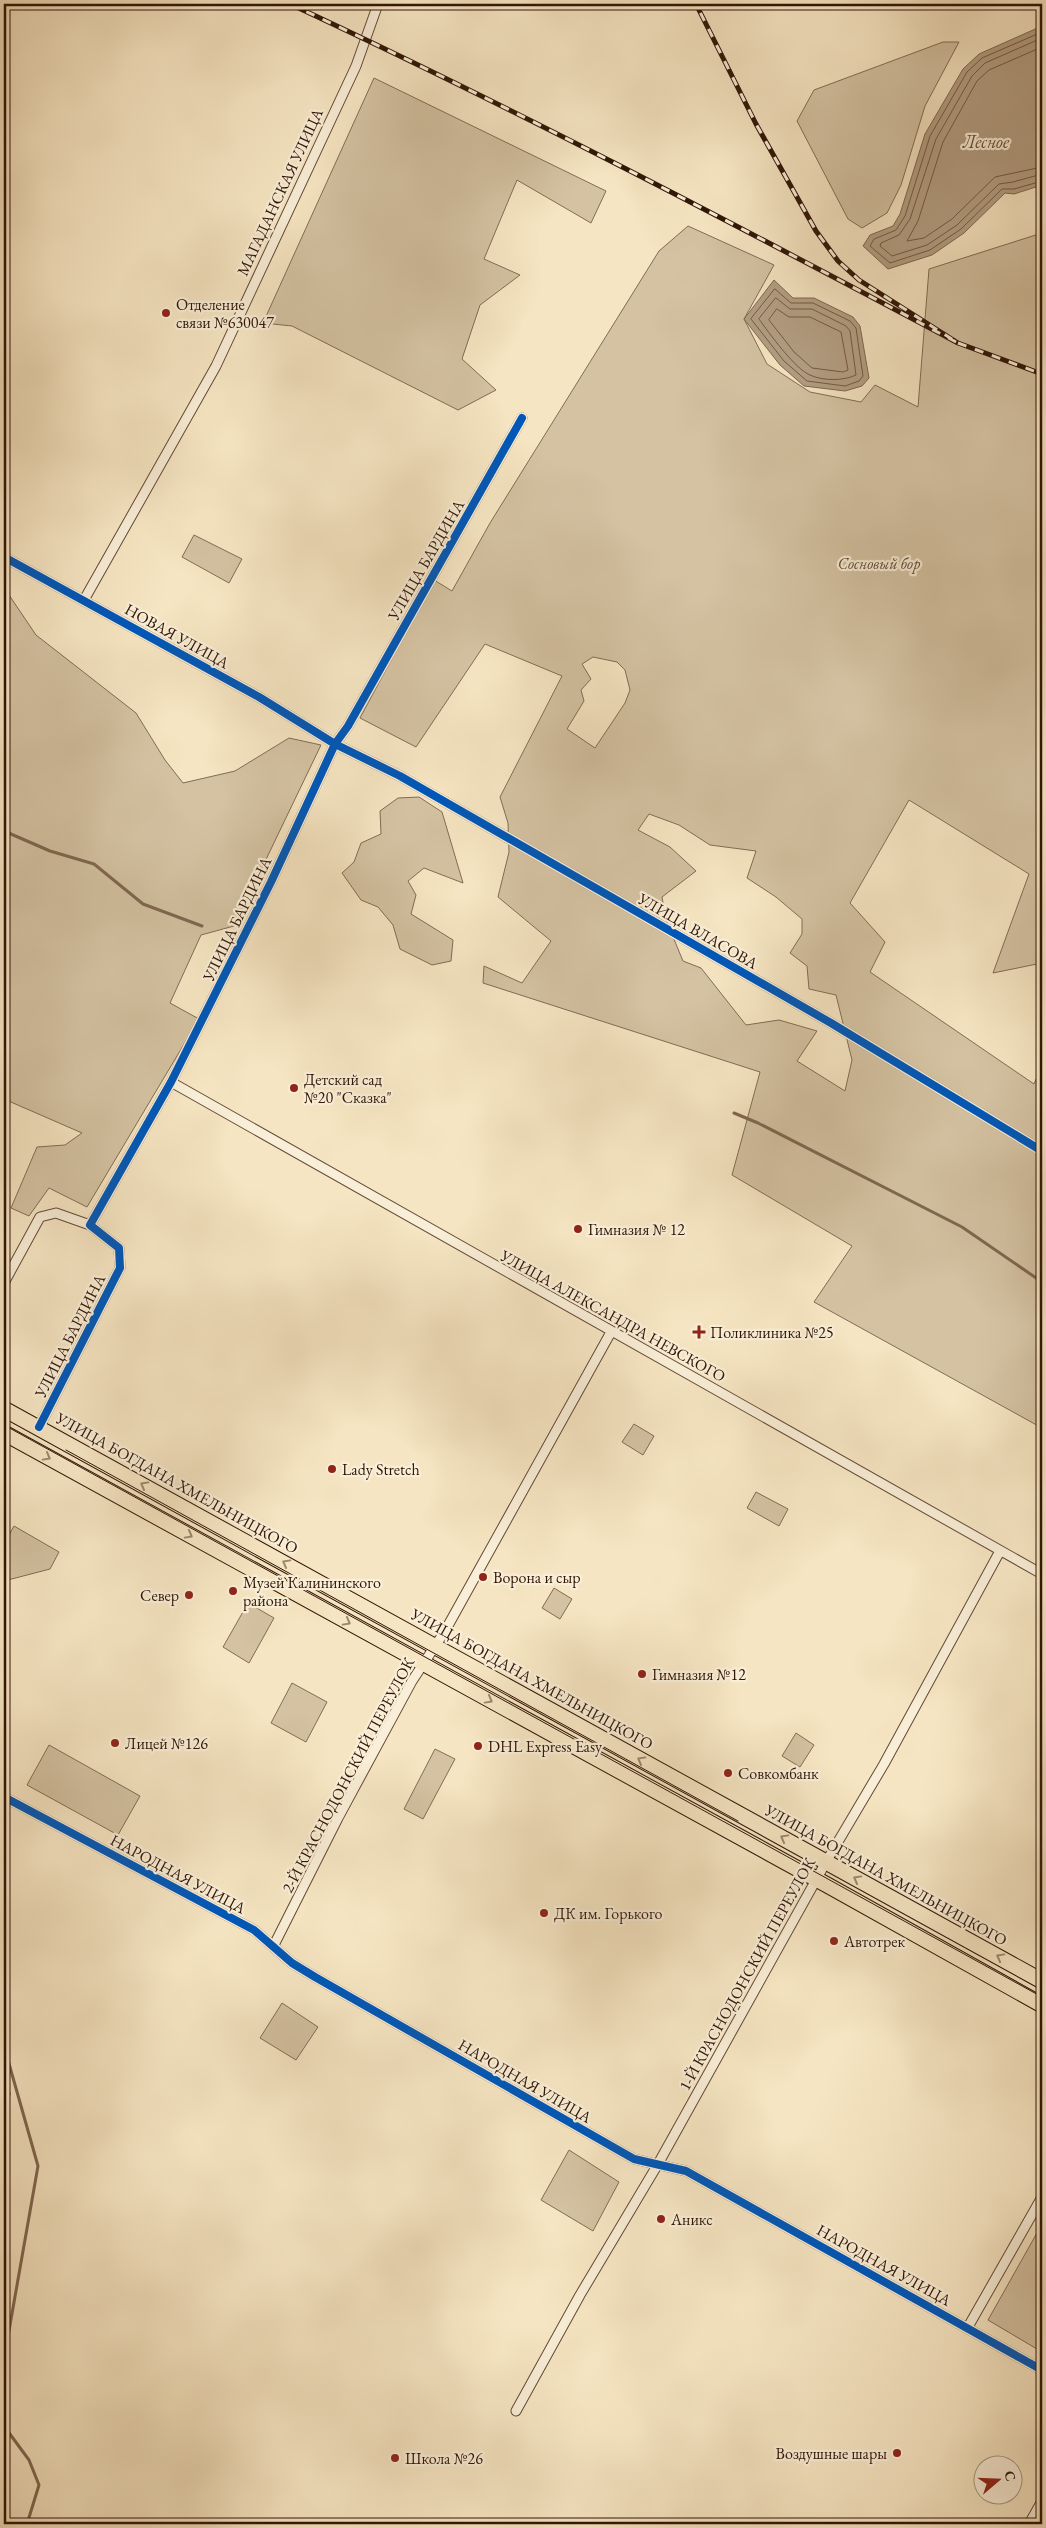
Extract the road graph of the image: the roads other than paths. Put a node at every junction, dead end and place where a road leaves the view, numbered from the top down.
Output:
1 (378, 4) edge
2 (522, 418) dead end
3 (4, 557) edge
4 (84, 600) junction
5 (335, 744) junction
6 (171, 1082) junction
7 (1042, 1152) edge
8 (90, 1225) junction
9 (4, 1283) edge
10 (611, 1332) junction
11 (4, 1409) edge
12 (39, 1427) junction
13 (4, 1433) edge
14 (1000, 1551) junction
15 (1042, 1574) edge
16 (436, 1646) junction
17 (423, 1664) junction
18 (4, 1796) edge
19 (826, 1862) junction
20 (817, 1879) junction
21 (274, 1945) junction
22 (1042, 1981) edge
23 (1042, 2005) edge
24 (658, 2164) junction
25 (1042, 2197) edge
26 (968, 2328) junction
27 (1042, 2370) edge
28 (516, 2410) dead end
29 (1042, 2502) edge
30 (1029, 2524) edge

1 - 4 street, МАГАДАНСКАЯ УЛИЦА
2 - 5 street, УЛИЦА БАРДИНА
3 - 4 street, НОВАЯ УЛИЦА
4 - 5 street, НОВАЯ УЛИЦА
5 - 6 street, УЛИЦА БАРДИНА
5 - 7 street, УЛИЦА ВЛАСОВА
6 - 8 street, УЛИЦА БАРДИНА
6 - 10 street, УЛИЦА АЛЕКСАНДРА НЕВСКОГО
8 - 9 street, УЛИЦА БАРДИНА
8 - 12 street, УЛИЦА БАРДИНА
10 - 14 street, УЛИЦА АЛЕКСАНДРА НЕВСКОГО
10 - 16 street, 2-Й КРАСНОДОНСКИЙ ПЕРЕУЛОК
11 - 12 highway, УЛИЦА БОГДАНА ХМЕЛЬНИЦКОГО
16 -> 12 highway, УЛИЦА БОГДАНА ХМЕЛЬНИЦКОГО
13 -> 17 highway
14 - 15 street, УЛИЦА АЛЕКСАНДРА НЕВСКОГО
14 - 19 street, 1-Й КРАСНОДОНСКИЙ ПЕРЕУЛОК
16 - 17 street, 2-Й КРАСНОДОНСКИЙ ПЕРЕУЛОК
19 -> 16 highway, УЛИЦА БОГДАНА ХМЕЛЬНИЦКОГО
17 -> 20 highway
17 - 21 street, 2-Й КРАСНОДОНСКИЙ ПЕРЕУЛОК
18 - 21 street, НАРОДНАЯ УЛИЦА
19 - 20 street, 1-Й КРАСНОДОНСКИЙ ПЕРЕУЛОК
22 -> 19 highway, УЛИЦА БОГДАНА ХМЕЛЬНИЦКОГО
20 - 23 highway
20 - 24 street, 1-Й КРАСНОДОНСКИЙ ПЕРЕУЛОК
21 - 24 street, НАРОДНАЯ УЛИЦА
24 - 26 street, НАРОДНАЯ УЛИЦА
24 - 28 street, 1-Й КРАСНОДОНСКИЙ ПЕРЕУЛОК
25 - 26 street
26 - 27 street, НАРОДНАЯ УЛИЦА
29 - 30 street

